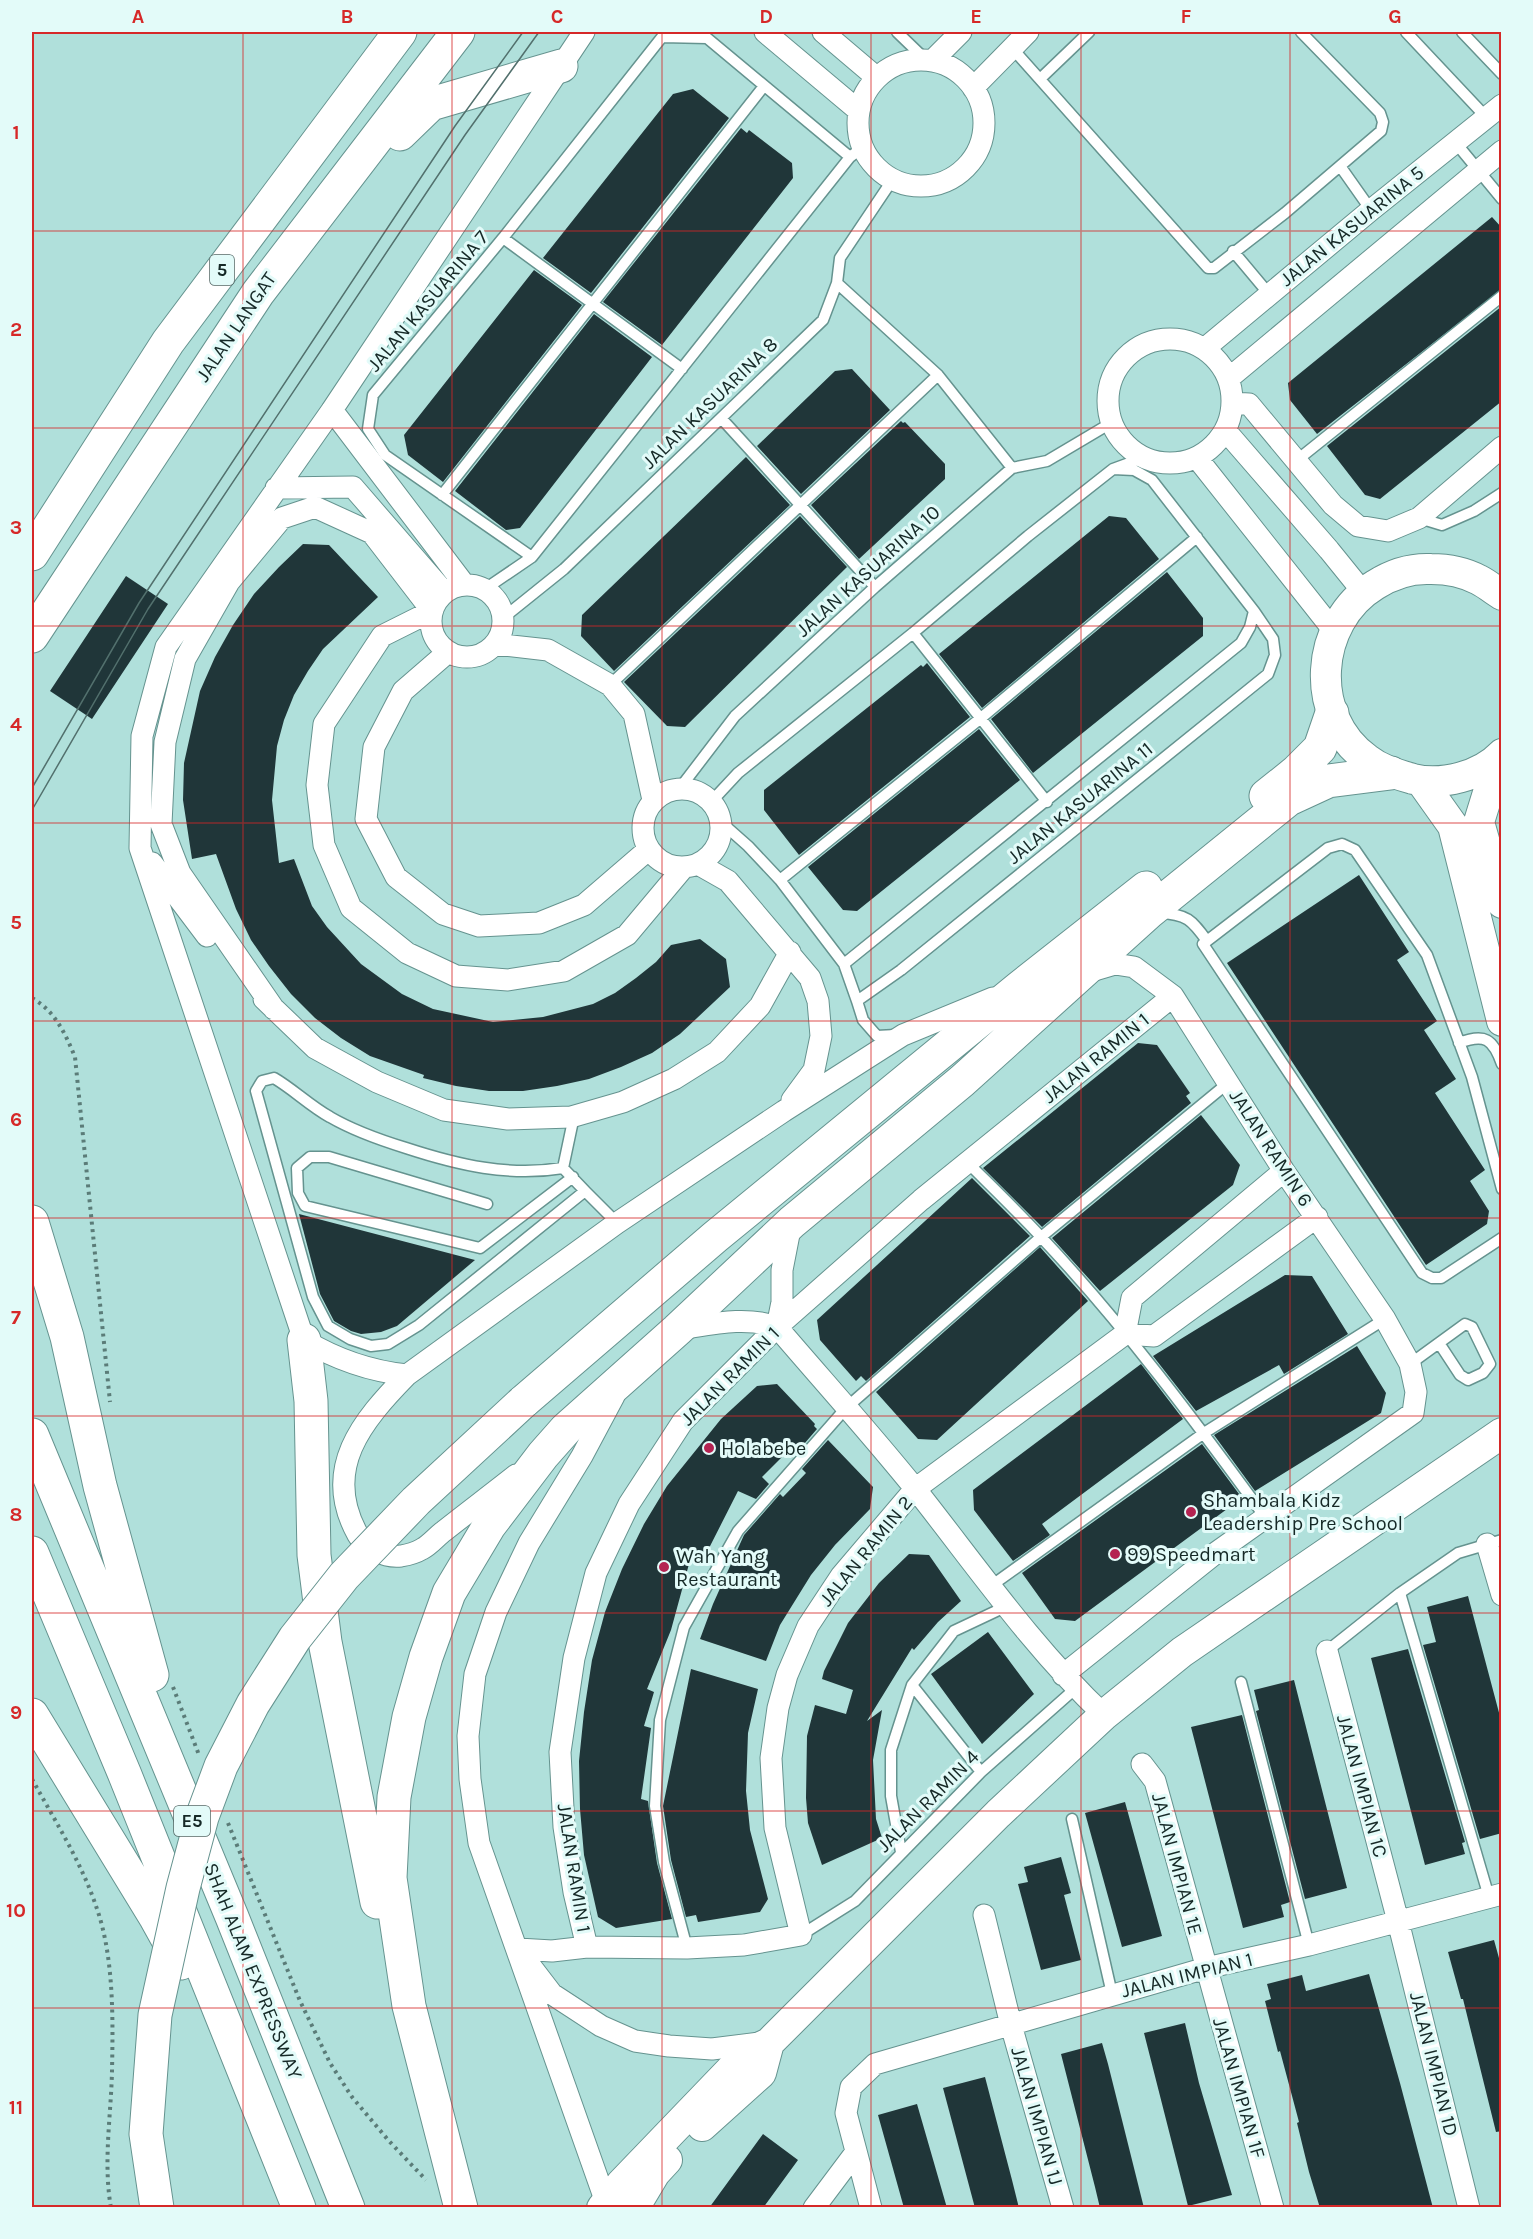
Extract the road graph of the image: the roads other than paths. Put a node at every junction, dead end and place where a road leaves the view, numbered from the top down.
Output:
1 (400, 32) edge
2 (458, 32) edge
3 (584, 32) edge
4 (675, 32) edge
5 (765, 32) edge
6 (823, 32) edge
7 (897, 32) edge
8 (961, 32) edge
9 (1028, 32) edge
10 (1089, 32) edge
11 (1301, 32) edge
12 (1406, 32) edge
13 (1462, 32) edge
14 (662, 36) junction
15 (1012, 48) junction
16 (930, 60) junction
17 (561, 66) junction
18 (1502, 74) edge
19 (876, 77) junction
20 (1041, 78) junction
21 (764, 86) junction
22 (973, 88) junction
23 (859, 111) junction
24 (1494, 111) edge
25 (1455, 142) junction
26 (1502, 151) edge
27 (857, 152) junction
28 (1340, 166) junction
29 (1478, 170) junction
30 (893, 179) junction
31 (1502, 199) edge
32 (1371, 210) junction
33 (311, 221) junction
34 (503, 238) junction
35 (1233, 251) junction
36 (837, 283) junction
37 (1269, 294) junction
38 (1502, 296) edge
39 (593, 304) junction
40 (1204, 349) junction
41 (682, 369) junction
42 (938, 375) junction
43 (1228, 379) junction
44 (1232, 403) junction
45 (333, 410) junction
46 (721, 418) junction
47 (1112, 423) junction
48 (1225, 430) junction
49 (1502, 447) edge
50 (1143, 458) junction
51 (1197, 458) junction
52 (1296, 461) junction
53 (1012, 468) junction
54 (1113, 469) junction
55 (276, 488) junction
56 (1502, 493) edge
57 (442, 495) junction
58 (801, 506) junction
59 (1419, 519) junction
60 (43, 525) edge
61 (1197, 537) junction
62 (32, 554) edge
63 (532, 557) junction
64 (1494, 581) edge
65 (464, 584) junction
66 (875, 587) junction
67 (485, 589) junction
68 (444, 592) junction
69 (1363, 592) junction
70 (432, 611) junction
71 (1254, 611) junction
72 (503, 618) junction
73 (1334, 631) junction
74 (913, 633) junction
75 (32, 636) edge
76 (495, 644) junction
77 (448, 652) junction
78 (610, 685) junction
79 (1332, 712) junction
80 (981, 718) junction
81 (1500, 756) edge
82 (1406, 777) junction
83 (680, 788) junction
84 (653, 800) junction
85 (711, 802) junction
86 (1047, 802) junction
87 (722, 823) junction
88 (140, 848) junction
89 (649, 849) junction
90 (691, 866) junction
91 (780, 880) junction
92 (1502, 903) edge
93 (1148, 913) junction
94 (1207, 941) junction
95 (789, 952) junction
96 (844, 963) junction
97 (1079, 975) junction
98 (1018, 988) junction
99 (1173, 996) junction
100 (857, 1001) junction
101 (274, 1009) junction
102 (1502, 1021) edge
103 (903, 1035) junction
104 (1459, 1043) junction
105 (1502, 1064) edge
106 (1228, 1083) junction
107 (784, 1111) junction
108 (574, 1116) junction
109 (968, 1162) junction
110 (563, 1168) junction
111 (1284, 1171) junction
112 (573, 1177) junction
113 (1502, 1189) edge
114 (585, 1191) junction
115 (487, 1204) dead end
116 (1317, 1216) junction
117 (32, 1222) edge
118 (792, 1222) junction
119 (617, 1223) junction
120 (1041, 1237) junction
121 (1502, 1238) edge
122 (1385, 1319) junction
123 (777, 1327) junction
124 (677, 1330) junction
125 (1125, 1334) junction
126 (304, 1340) junction
127 (1439, 1343) junction
128 (1410, 1364) junction
129 (407, 1375) junction
130 (622, 1380) junction
131 (846, 1408) junction
132 (1204, 1433) junction
133 (1502, 1433) edge
134 (32, 1436) edge
135 (543, 1455) junction
136 (915, 1489) junction
137 (1265, 1517) junction
138 (1494, 1542) edge
139 (32, 1552) edge
140 (991, 1586) junction
141 (1400, 1593) junction
142 (1502, 1594) edge
143 (1007, 1606) junction
144 (1327, 1651) joint
145 (1070, 1682) junction
146 (1241, 1682) dead end
147 (912, 1685) junction
148 (32, 1715) edge
149 (1104, 1715) junction
150 (1142, 1764) dead end
151 (981, 1772) junction
152 (1071, 1819) dead end
153 (901, 1852) junction
154 (1495, 1895) edge
155 (984, 1915) dead end
156 (232, 1917) junction
157 (1398, 1921) junction
158 (801, 1935) junction
159 (1309, 1945) junction
160 (587, 1947) junction
161 (687, 1948) junction
162 (518, 1949) junction
163 (1206, 1968) junction
164 (1112, 1994) junction
165 (410, 2006) junction
166 (1011, 2025) junction
167 (769, 2043) junction
168 (250, 2084) junction
169 (856, 2152) junction
170 (605, 2205) edge
171 (157, 2208) edge
172 (299, 2208) edge
173 (348, 2208) edge
174 (461, 2208) edge
175 (634, 2208) edge
176 (814, 2208) edge
177 (871, 2208) edge
178 (1063, 2208) edge
179 (1273, 2208) edge
180 (1469, 2208) edge

1 - 60 highway, 5
2 - 33 highway, JALAN LANGAT / 5
3 - 17 street
4 - 14 lane
5 - 23 street
6 - 19 street
7 - 16 lane
8 - 16 street
9 - 15 street
10 - 20 lane
11 - 28 lane
12 - 24 lane
13 - 18 lane
14 - 21 lane
14 - 34 lane, JALAN KASUARINA 7
15 - 20 lane
15 - 22 street
16 - 19 street
16 - 22 street
17 - 33 highway
17 - 45 street
19 - 23 street
20 - 35 lane
21 - 27 lane
21 - 39 lane
22 - 30 street
23 - 27 street
24 - 25 street, JALAN KASUARINA 5
25 - 29 lane
25 - 32 street, JALAN KASUARINA 5
26 - 29 street, JALAN KASUARINA 5
27 - 30 street
27 - 41 lane, JALAN KASUARINA 8
28 - 32 lane
28 - 35 lane
29 - 31 lane
29 - 43 street, JALAN KASUARINA 5
30 - 36 lane, JALAN KASUARINA 8
32 - 37 street, JALAN KASUARINA 5
33 - 75 highway, JALAN LANGAT / 5
34 - 39 lane
34 - 57 lane, JALAN KASUARINA 7
35 - 37 lane
36 - 42 lane
36 - 46 lane, JALAN KASUARINA 8
37 - 40 street, JALAN KASUARINA 5
38 - 52 lane
39 - 41 lane
39 - 57 lane
40 - 43 street
40 - 47 street
41 - 63 lane, JALAN KASUARINA 8
42 - 53 lane
42 - 58 lane
43 - 44 street
44 - 48 street
44 - 52 street
45 - 55 street
45 - 65 street
46 - 58 lane
46 - 72 lane, JALAN KASUARINA 8
47 - 50 street
47 - 53 lane, JALAN KASUARINA 10
48 - 51 street
48 - 69 street
49 - 59 street
50 - 51 street
50 - 54 lane
51 - 73 street
52 - 59 street
53 - 66 lane, JALAN KASUARINA 10
54 - 61 lane, JALAN KASUARINA 11
54 - 74 lane
55 - 68 street
55 - 88 street
56 - 59 lane
57 - 63 lane, JALAN KASUARINA 7
58 - 66 lane
58 - 78 lane
60 - 62 highway, 5
61 - 71 lane, JALAN KASUARINA 11
61 - 80 lane
63 - 67 lane, JALAN KASUARINA 8
64 - 69 street
65 - 67 street
65 - 68 street
66 - 83 lane, JALAN KASUARINA 10
67 - 72 street
68 - 70 street
69 - 73 street
70 - 77 street
70 - 90 street
70 - 101 street
71 - 86 lane, JALAN KASUARINA 11
71 - 100 lane, JALAN KASUARINA 11
72 - 76 street
73 - 79 street
74 - 80 lane
74 - 85 lane
76 - 77 street
76 - 78 street
77 - 89 street
78 - 84 street
79 - 82 street
79 - 98 highway
80 - 86 lane
80 - 91 lane
81 - 82 street
81 - 92 street
82 - 93 highway
82 - 102 street
83 - 84 street
83 - 85 street
84 - 89 street
85 - 87 street
86 - 96 lane, JALAN KASUARINA 11
87 - 90 street
87 - 91 lane
88 - 101 street
88 - 126 street
89 - 90 street
90 - 95 street
91 - 96 lane
93 - 94 lane
93 - 97 highway
94 - 104 lane
94 - 121 lane
95 - 107 street
95 - 108 street
96 - 100 lane
97 - 99 street, JALAN RAMIN 6
97 - 118 highway
98 - 103 street
98 - 171 highway, bridge
99 - 106 street, JALAN RAMIN 6
99 - 109 street, JALAN RAMIN 1
100 - 103 lane
101 - 108 street
103 - 107 street
104 - 105 lane
104 - 113 lane
106 - 111 street, JALAN RAMIN 6
106 - 120 lane
107 - 119 street
108 - 110 lane
109 - 120 lane
109 - 123 street, JALAN RAMIN 1
110 - 112 lane
110 - 114 lane
111 - 116 street, JALAN RAMIN 6
111 - 125 street
112 - 114 lane
112 - 115 lane
114 - 119 lane
116 - 122 street, JALAN RAMIN 6
116 - 125 street
117 - 156 highway
118 - 123 street
118 - 124 highway
119 - 129 street
120 - 125 lane
120 - 131 lane
122 - 128 street, JALAN RAMIN 6
122 - 132 lane
123 - 124 street
123 - 131 street
123 - 160 street, JALAN RAMIN 1
124 - 130 highway
125 - 132 lane
125 - 136 street, JALAN RAMIN 2
126 - 129 street
126 - 165 highway
127 - 127 lane
127 - 128 lane
128 - 137 street, JALAN RAMIN 6
129 - 135 street
130 - 135 highway
130 - 162 street
131 - 136 street
131 - 161 lane
132 - 137 lane
132 - 140 lane
133 - 149 street
134 - 156 highway, SHAH ALAM EXPRESSWAY / E5
135 - 165 highway
136 - 140 street
136 - 158 street, JALAN RAMIN 2
137 - 145 street
138 - 141 lane
138 - 142 street
139 - 168 highway, E5
140 - 143 street
141 - 144 lane
141 - 154 lane
143 - 145 street
143 - 147 lane
144 - 157 street, JALAN IMPIAN 1C
145 - 149 street
145 - 151 lane, JALAN RAMIN 4
146 - 159 lane
147 - 151 lane
147 - 153 lane
148 - 168 highway
149 - 167 street
150 - 163 street, JALAN IMPIAN 1E
151 - 153 lane, JALAN RAMIN 4
152 - 164 lane
153 - 158 lane, JALAN RAMIN 4
154 - 157 street, JALAN IMPIAN 1
155 - 166 street, JALAN IMPIAN 1J
156 - 173 highway, SHAH ALAM EXPRESSWAY / E5
157 - 159 street, JALAN IMPIAN 1
157 - 180 street, JALAN IMPIAN 1D
158 - 161 street
159 - 163 street, JALAN IMPIAN 1
160 - 161 street
160 - 162 street
162 - 167 street
162 - 170 street
163 - 164 street, JALAN IMPIAN 1
163 - 179 street, JALAN IMPIAN 1F
164 - 166 street, JALAN IMPIAN 1
165 - 174 highway
166 - 169 street, JALAN IMPIAN 1
166 - 178 street, JALAN IMPIAN 1J
167 - 170 street
167 - 175 street
168 - 172 highway, E5
169 - 176 street
169 - 177 street

